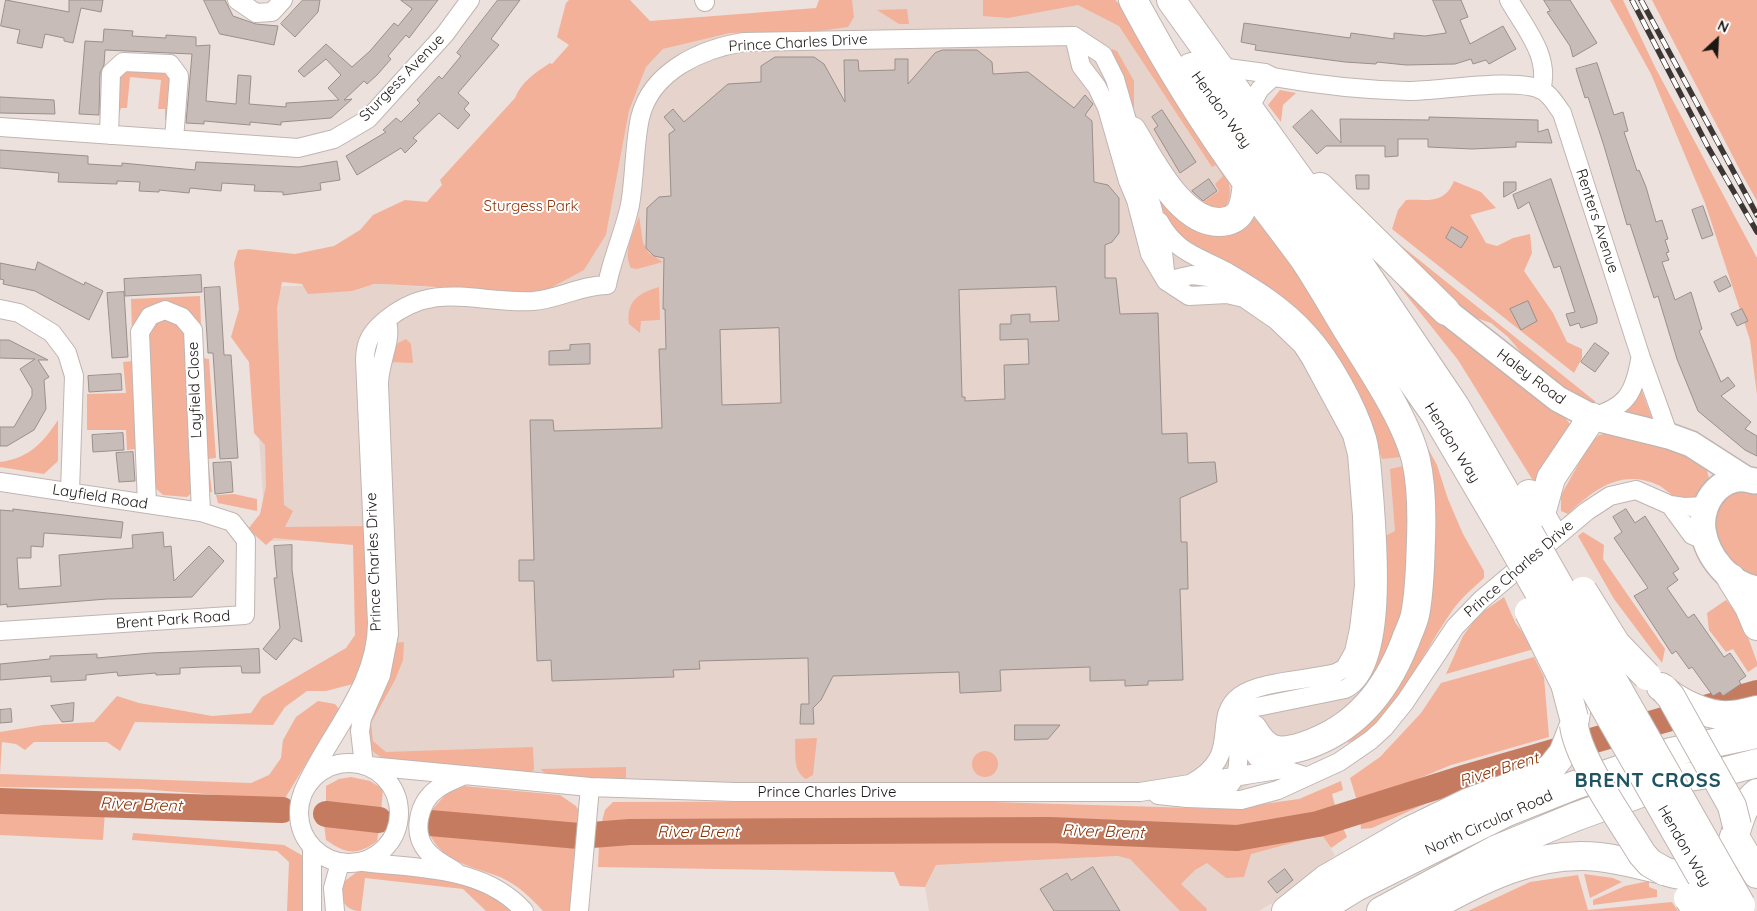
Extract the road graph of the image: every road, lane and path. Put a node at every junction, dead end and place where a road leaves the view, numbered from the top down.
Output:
1 (237, 0) edge
2 (283, 0) edge
3 (470, 0) edge
4 (1133, 0) edge
5 (1142, 0) edge
6 (1171, 0) edge
7 (1509, 0) edge
8 (1074, 36) junction
9 (1220, 67) junction
10 (1273, 78) junction
11 (1542, 90) junction
12 (1249, 108) junction
13 (0, 127) edge
14 (1132, 130) junction
15 (109, 135) junction
16 (174, 139) junction
17 (1275, 145) junction
18 (1247, 183) junction
19 (1152, 207) junction
20 (1166, 281) junction
21 (1243, 281) junction
22 (0, 309) edge
23 (1446, 311) joint
24 (386, 320) junction
25 (1641, 358) junction
26 (1592, 417) junction
27 (1668, 436) junction
28 (1708, 457) junction
29 (1750, 480) edge
30 (0, 482) edge
31 (70, 491) junction
32 (1712, 497) junction
33 (147, 504) junction
34 (1670, 505) junction
35 (201, 512) junction
36 (1524, 532) junction
37 (1706, 541) junction
38 (1731, 578) junction
39 (1757, 589) edge
40 (1757, 626) edge
41 (0, 631) edge
42 (1656, 683) junction
43 (1267, 704) junction
44 (1757, 710) edge
45 (1574, 722) junction
46 (1344, 727) junction
47 (1253, 729) junction
48 (1757, 734) edge
49 (1224, 744) junction
50 (1757, 763) edge
51 (366, 766) junction
52 (465, 775) junction
53 (1285, 776) junction
54 (1233, 779) junction
55 (1190, 784) junction
56 (590, 787) junction
57 (303, 792) junction
58 (1140, 792) junction
59 (1757, 793) edge
60 (1212, 798) junction
61 (399, 821) junction
62 (1736, 831) junction
63 (312, 848) junction
64 (436, 860) junction
65 (364, 862) junction
66 (340, 863) junction
67 (1662, 870) junction
68 (460, 873) junction
69 (1744, 894) edge
70 (312, 911) edge
71 (335, 911) edge
72 (524, 911) edge
73 (579, 911) edge
74 (1286, 911) edge
75 (1317, 911) edge
76 (1381, 911) edge
77 (1424, 911) edge
78 (1698, 911) edge

1 - 2 street
3 - 16 street, Sturgess Avenue
4 - 18 highway
5 - 36 highway, Hendon Way
6 - 9 highway, Hendon Way
7 - 11 street
8 - 14 street
8 - 20 street
8 - 24 street, Prince Charles Drive
9 - 10 street
9 - 12 highway, Hendon Way
10 - 11 street
10 - 12 street
11 - 25 street, Renters Avenue
12 - 17 highway, Hendon Way
13 - 15 street, Sturgess Avenue
14 - 18 highway
14 - 19 street
15 - 16 street, Sturgess Avenue
15 - 16 street
17 - 23 highway
17 - 36 highway, Hendon Way
18 - 46 highway
19 - 20 street
19 - 21 street
20 - 21 street
20 - 49 street, Prince Charles Drive
21 - 43 street
22 - 31 street
23 - 26 street, Haley Road
24 - 51 street, Prince Charles Drive
24 - 57 street, Prince Charles Drive
25 - 26 street, Renters Avenue
25 - 27 street, Renters Avenue
26 - 27 street, Haley Road
26 - 36 highway
27 - 28 street, Haley Road
28 - 29 street, Haley Road
28 - 32 street
29 - 32 street
30 - 31 street, Layfield Road
31 - 33 street, Layfield Road
32 - 34 street, Prince Charles Drive
32 - 37 street
33 - 35 street, Layfield Road
33 - 35 street, Layfield Close
34 - 37 street, Prince Charles Drive
34 - 53 street, Prince Charles Drive
35 - 41 street, Brent Park Road
36 - 42 highway, bridge
36 - 45 highway, bridge
36 - 69 highway, Hendon Way, bridge
37 - 38 street
38 - 39 street
38 - 40 highway
42 - 44 highway, bridge
42 - 45 highway, bridge
42 - 62 highway, bridge
43 - 47 street
43 - 54 street
45 - 67 highway, bridge
45 - 74 highway
46 - 47 highway
46 - 53 highway
47 - 53 street
48 - 75 highway, North Circular Road
49 - 54 street
49 - 55 street, Prince Charles Drive
50 - 76 highway, North Circular Road
51 - 52 street, Prince Charles Drive
51 - 57 street
51 - 61 street
52 - 56 street, Prince Charles Drive
52 - 61 street, Prince Charles Drive
52 - 64 street
53 - 54 street
53 - 60 street, Prince Charles Drive
54 - 55 street, Prince Charles Drive
54 - 60 street
55 - 58 street, Prince Charles Drive
56 - 58 street, Prince Charles Drive
56 - 73 street
57 - 63 street
58 - 60 street, Prince Charles Drive
59 - 62 highway
61 - 64 street
61 - 65 street
62 - 67 highway, bridge
62 - 69 highway
63 - 66 street
63 - 70 street
64 - 68 street
65 - 66 street
65 - 68 street
66 - 71 street
67 - 77 highway
67 - 78 highway, bridge
68 - 72 street

